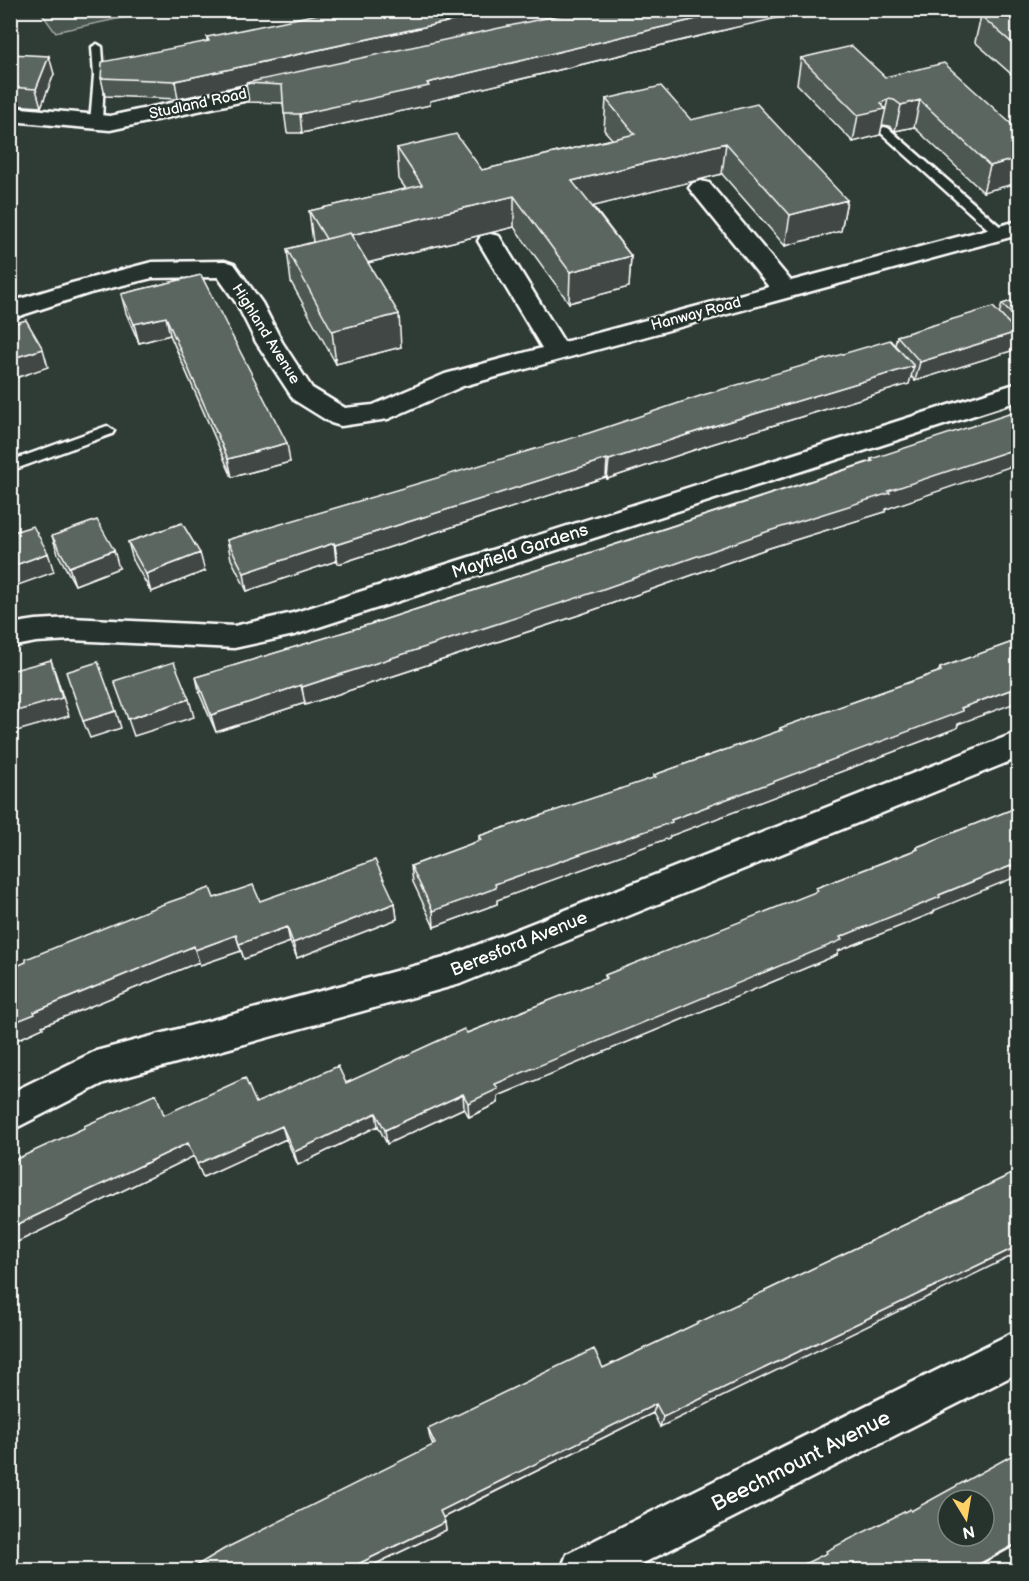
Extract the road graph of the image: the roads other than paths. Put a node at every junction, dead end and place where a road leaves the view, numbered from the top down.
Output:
1 (98, 46) dead end
2 (306, 81) edge
3 (10, 114) edge
4 (96, 123) junction
5 (884, 130) edge
6 (701, 188) dead end
7 (1009, 230) edge
8 (490, 242) dead end
9 (785, 290) junction
10 (10, 311) edge
11 (557, 351) junction
12 (1018, 392) edge
13 (378, 413) joint
14 (107, 431) dead end
15 (10, 466) edge
16 (10, 636) edge
17 (1018, 745) edge
18 (10, 1113) edge
19 (1018, 1351) edge
20 (583, 1570) edge

1 - 4 lane
2 - 4 street, Studland Road
3 - 4 street, Studland Road
5 - 7 lane
6 - 9 street
7 - 9 street, Hanway Road
8 - 11 street
9 - 11 street, Hanway Road
10 - 13 street, Highland Avenue
11 - 13 street, Hanway Road
12 - 16 street, Mayfield Gardens
14 - 15 lane
17 - 18 street, Beresford Avenue
19 - 20 street, Beechmount Avenue

